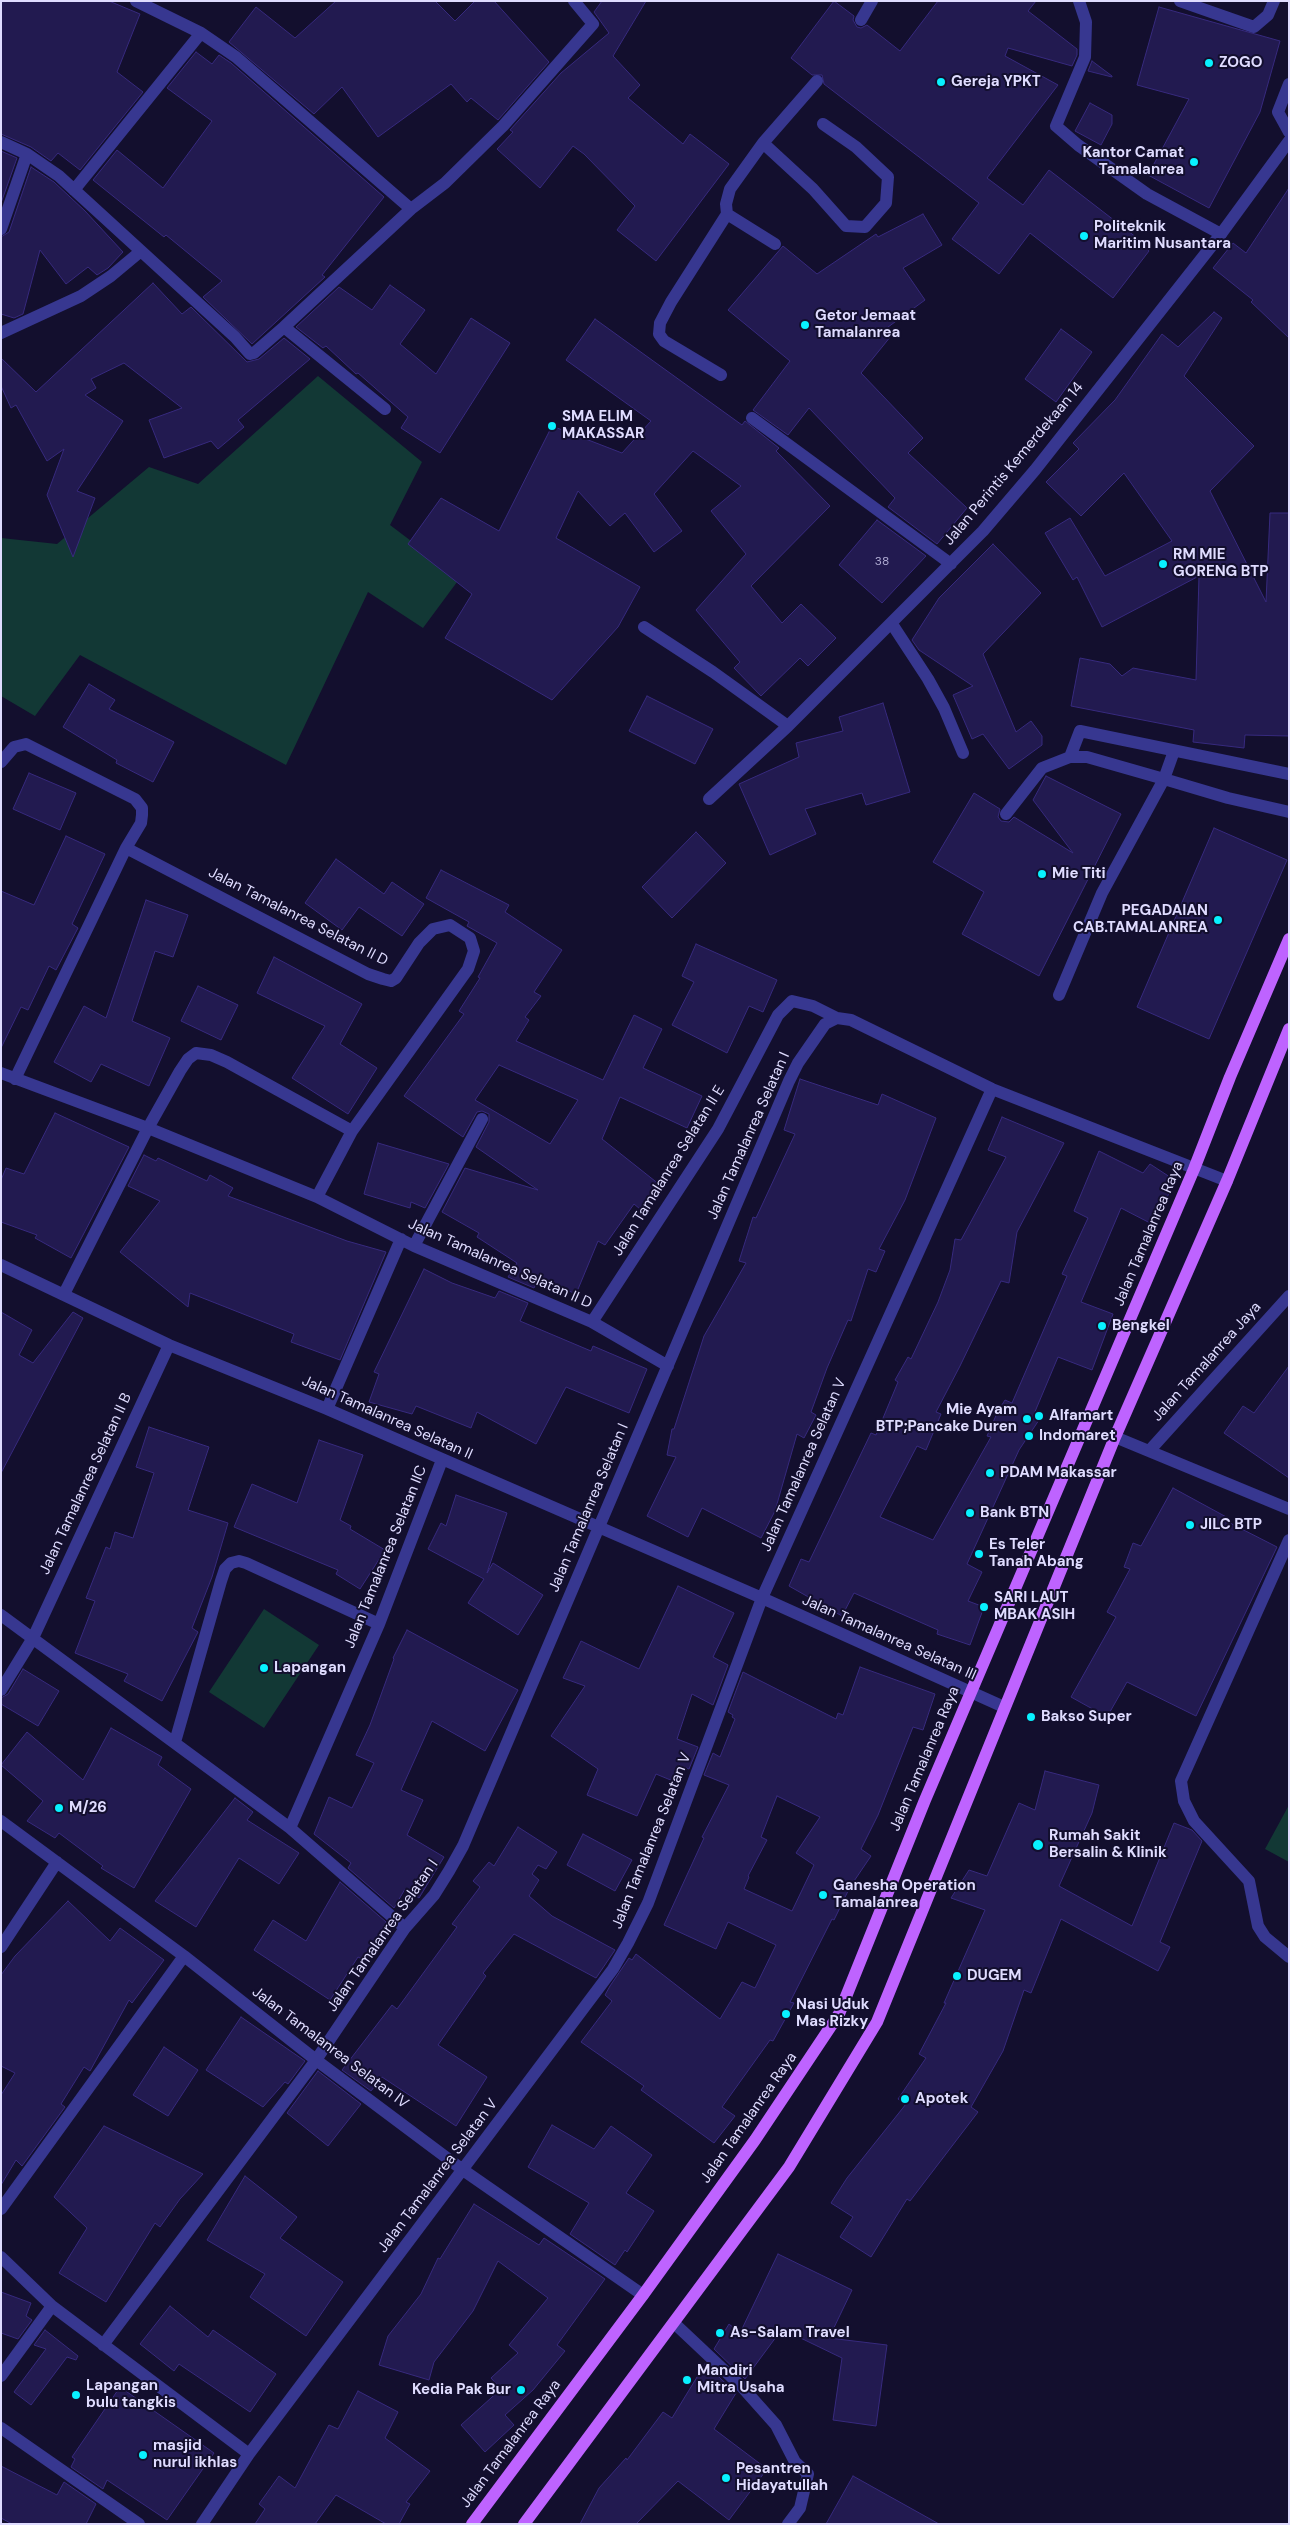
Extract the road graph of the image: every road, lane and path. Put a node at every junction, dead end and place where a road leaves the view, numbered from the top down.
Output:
1 (136, 1) edge
2 (574, 1) edge
3 (872, 1) edge
4 (1079, 1) edge
5 (1180, 1) edge
6 (1274, 1) edge
7 (861, 20) dead end
8 (201, 33) junction
9 (817, 80) dead end
10 (1289, 84) edge
11 (823, 124) dead end
12 (1289, 132) edge
13 (1289, 141) edge
14 (1, 142) edge
15 (763, 143) junction
16 (27, 154) junction
17 (74, 190) junction
18 (410, 209) junction
19 (727, 214) junction
20 (1, 230) edge
21 (1221, 234) junction
22 (775, 244) dead end
23 (141, 251) junction
24 (284, 327) junction
25 (1, 333) edge
26 (721, 375) dead end
27 (385, 409) dead end
28 (752, 418) dead end
29 (951, 564) junction
30 (892, 624) junction
31 (644, 627) dead end
32 (788, 726) junction
33 (1174, 751) junction
34 (963, 753) dead end
35 (1070, 757) junction
36 (1, 762) edge
37 (1289, 774) edge
38 (1164, 780) junction
39 (709, 799) dead end
40 (1289, 812) edge
41 (1006, 814) dead end
42 (126, 848) junction
43 (1289, 939) edge
44 (1059, 995) dead end
45 (837, 1018) junction
46 (1289, 1028) edge
47 (1, 1073) edge
48 (15, 1079) junction
49 (992, 1089) junction
50 (482, 1119) dead end
51 (148, 1128) junction
52 (352, 1131) junction
53 (1194, 1169) junction
54 (1227, 1181) junction
55 (317, 1198) junction
56 (401, 1239) junction
57 (414, 1246) junction
58 (1, 1265) edge
59 (64, 1294) junction
60 (1289, 1296) edge
61 (592, 1322) junction
62 (169, 1345) junction
63 (668, 1366) junction
64 (327, 1408) junction
65 (1115, 1437) junction
66 (1150, 1450) junction
67 (442, 1460) junction
68 (1289, 1509) edge
69 (597, 1528) junction
70 (1289, 1540) edge
71 (762, 1598) junction
72 (1, 1615) edge
73 (378, 1624) junction
74 (33, 1638) junction
75 (1, 1690) edge
76 (971, 1693) junction
77 (1004, 1707) junction
78 (175, 1742) junction
79 (1, 1821) edge
80 (290, 1828) junction
81 (57, 1862) junction
82 (405, 1928) junction
83 (1, 1947) edge
84 (184, 1956) junction
85 (1289, 1957) edge
86 (316, 2060) junction
87 (463, 2170) junction
88 (1, 2210) edge
89 (1, 2257) edge
90 (643, 2295) junction
91 (52, 2306) junction
92 (674, 2323) junction
93 (103, 2345) junction
94 (1, 2376) edge
95 (1, 2428) edge
96 (249, 2454) junction
97 (139, 2524) edge
98 (202, 2524) edge
99 (472, 2524) edge
100 (524, 2524) edge
101 (788, 2524) edge

1 - 8 street
2 - 18 street
3 - 7 street
4 - 21 street
5 - 6 street
8 - 17 street
8 - 18 street
9 - 15 street
10 - 12 street
11 - 15 street
13 - 21 street, Jalan Perintis Kemerdekaan 14
14 - 16 street
15 - 19 street
16 - 17 street
16 - 20 street
17 - 23 street
18 - 24 street
19 - 22 street
19 - 26 street
21 - 29 street, Jalan Perintis Kemerdekaan 14
23 - 24 street
23 - 25 street
24 - 27 street
28 - 29 street
29 - 30 street, Jalan Perintis Kemerdekaan 14
30 - 32 street, Jalan Perintis Kemerdekaan 14
30 - 34 street
31 - 32 street
32 - 39 street, Jalan Perintis Kemerdekaan 14
33 - 35 street
33 - 37 street
33 - 38 street
35 - 38 street
35 - 41 street
36 - 42 street
38 - 40 street
38 - 44 street
42 - 48 street
42 - 52 street, Jalan Tamalanrea Selatan II D
43 - 53 main road, Jalan Tamalanrea Raya
45 - 49 street
45 - 61 street, Jalan Tamalanrea Selatan II E
45 - 63 street, Jalan Tamalanrea Selatan I
46 - 54 main road
47 - 48 street, Jalan Tamalanrea Selatan II D
48 - 51 street, Jalan Tamalanrea Selatan II D
49 - 53 street
49 - 71 street, Jalan Tamalanrea Selatan V
50 - 57 street
51 - 52 street
51 - 55 street, Jalan Tamalanrea Selatan II D
51 - 59 street
52 - 55 street, Jalan Tamalanrea Selatan II D
53 - 54 street
53 - 76 main road, Jalan Tamalanrea Raya
54 - 65 main road
55 - 56 street, Jalan Tamalanrea Selatan II D
56 - 57 street, Jalan Tamalanrea Selatan II D
56 - 64 street
57 - 61 street, Jalan Tamalanrea Selatan II D
58 - 59 street, Jalan Tamalanrea Selatan II
59 - 62 street, Jalan Tamalanrea Selatan II
60 - 66 street, Jalan Tamalanrea Jaya
61 - 63 street, Jalan Tamalanrea Selatan II D
62 - 64 street, Jalan Tamalanrea Selatan II
62 - 74 street, Jalan Tamalanrea Selatan II B
63 - 69 street, Jalan Tamalanrea Selatan I
64 - 67 street, Jalan Tamalanrea Selatan II
65 - 66 street
65 - 77 main road
66 - 68 street
67 - 69 street, Jalan Tamalanrea Selatan II
67 - 73 street, Jalan Tamalanrea Selatan IIC
69 - 71 street, Jalan Tamalanrea Selatan II
69 - 82 street, Jalan Tamalanrea Selatan I
70 - 85 street
71 - 76 street, Jalan Tamalanrea Selatan III
71 - 87 street, Jalan Tamalanrea Selatan V
72 - 74 street
73 - 78 street
73 - 80 street, Jalan Tamalanrea Selatan IIC
74 - 75 street, Jalan Tamalanrea Selatan II B
74 - 78 street
76 - 77 street, Jalan Tamalanrea Selatan III
76 - 90 main road, Jalan Tamalanrea Raya
77 - 92 main road
78 - 80 street
79 - 81 street, Jalan Tamalanrea Selatan IV
80 - 82 street
81 - 83 street
81 - 84 street, Jalan Tamalanrea Selatan IV
82 - 86 street, Jalan Tamalanrea Selatan I
84 - 86 street, Jalan Tamalanrea Selatan IV
84 - 88 street
86 - 87 street, Jalan Tamalanrea Selatan IV
86 - 93 street, Jalan Tamalanrea Selatan I
87 - 90 street, Jalan Tamalanrea Selatan IV
87 - 96 street, Jalan Tamalanrea Selatan V
89 - 91 street
90 - 99 main road, Jalan Tamalanrea Raya
91 - 93 street
91 - 94 street
92 - 100 main road
92 - 101 street
93 - 96 street
95 - 97 street
96 - 98 street, Jalan Tamalanrea Selatan V

